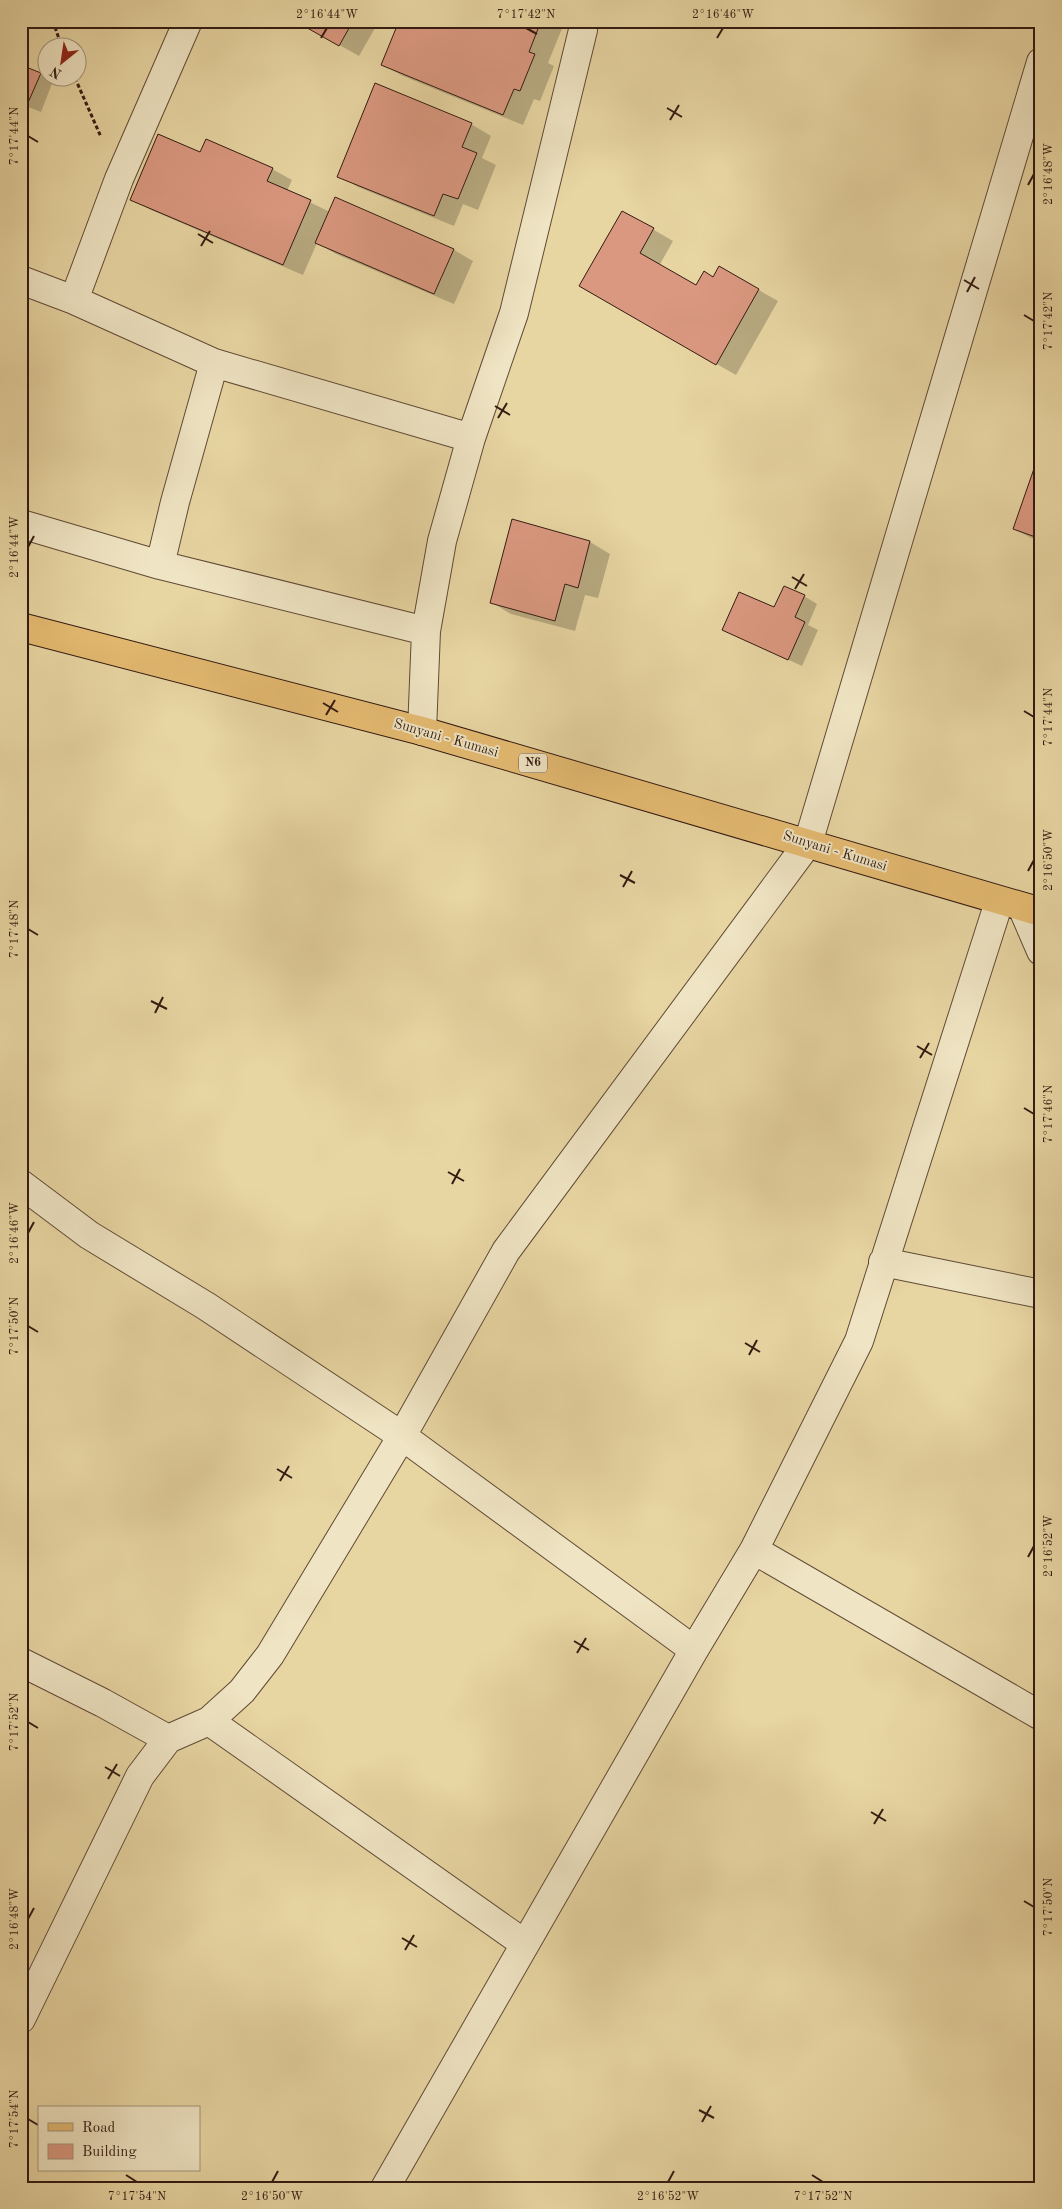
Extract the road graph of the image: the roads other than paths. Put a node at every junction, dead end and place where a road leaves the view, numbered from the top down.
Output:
1 (188, 21) edge
2 (583, 21) edge
3 (1041, 62) edge
4 (21, 280) edge
5 (74, 300) junction
6 (214, 363) junction
7 (471, 438) junction
8 (21, 524) edge
9 (160, 565) junction
10 (21, 627) edge
11 (426, 631) junction
12 (422, 731) junction
13 (808, 843) junction
14 (1021, 907) edge
15 (1041, 952) edge
16 (21, 1184) edge
17 (883, 1262) junction
18 (1041, 1294) edge
19 (402, 1436) junction
20 (754, 1550) junction
21 (694, 1650) junction
22 (21, 1662) edge
23 (1041, 1716) edge
24 (209, 1721) junction
25 (168, 1739) junction
26 (525, 1944) junction
27 (23, 2010) edge
28 (386, 2188) edge

1 - 5 street
2 - 7 street
3 - 13 street
4 - 5 street
5 - 6 street
6 - 7 street
6 - 9 street
7 - 11 street
8 - 9 street
9 - 11 street
10 - 12 main road, Sunyani - Kumasi / N6
11 - 12 street
12 - 13 main road, Sunyani - Kumasi / N6
13 - 14 main road, Sunyani - Kumasi / N6
13 - 19 street
14 - 15 street
14 - 17 street
16 - 19 street
17 - 18 street
17 - 20 street
19 - 21 street
19 - 24 street
20 - 21 street
20 - 23 street
21 - 26 street
22 - 25 street
24 - 25 street
24 - 26 street
25 - 27 street
26 - 28 street

